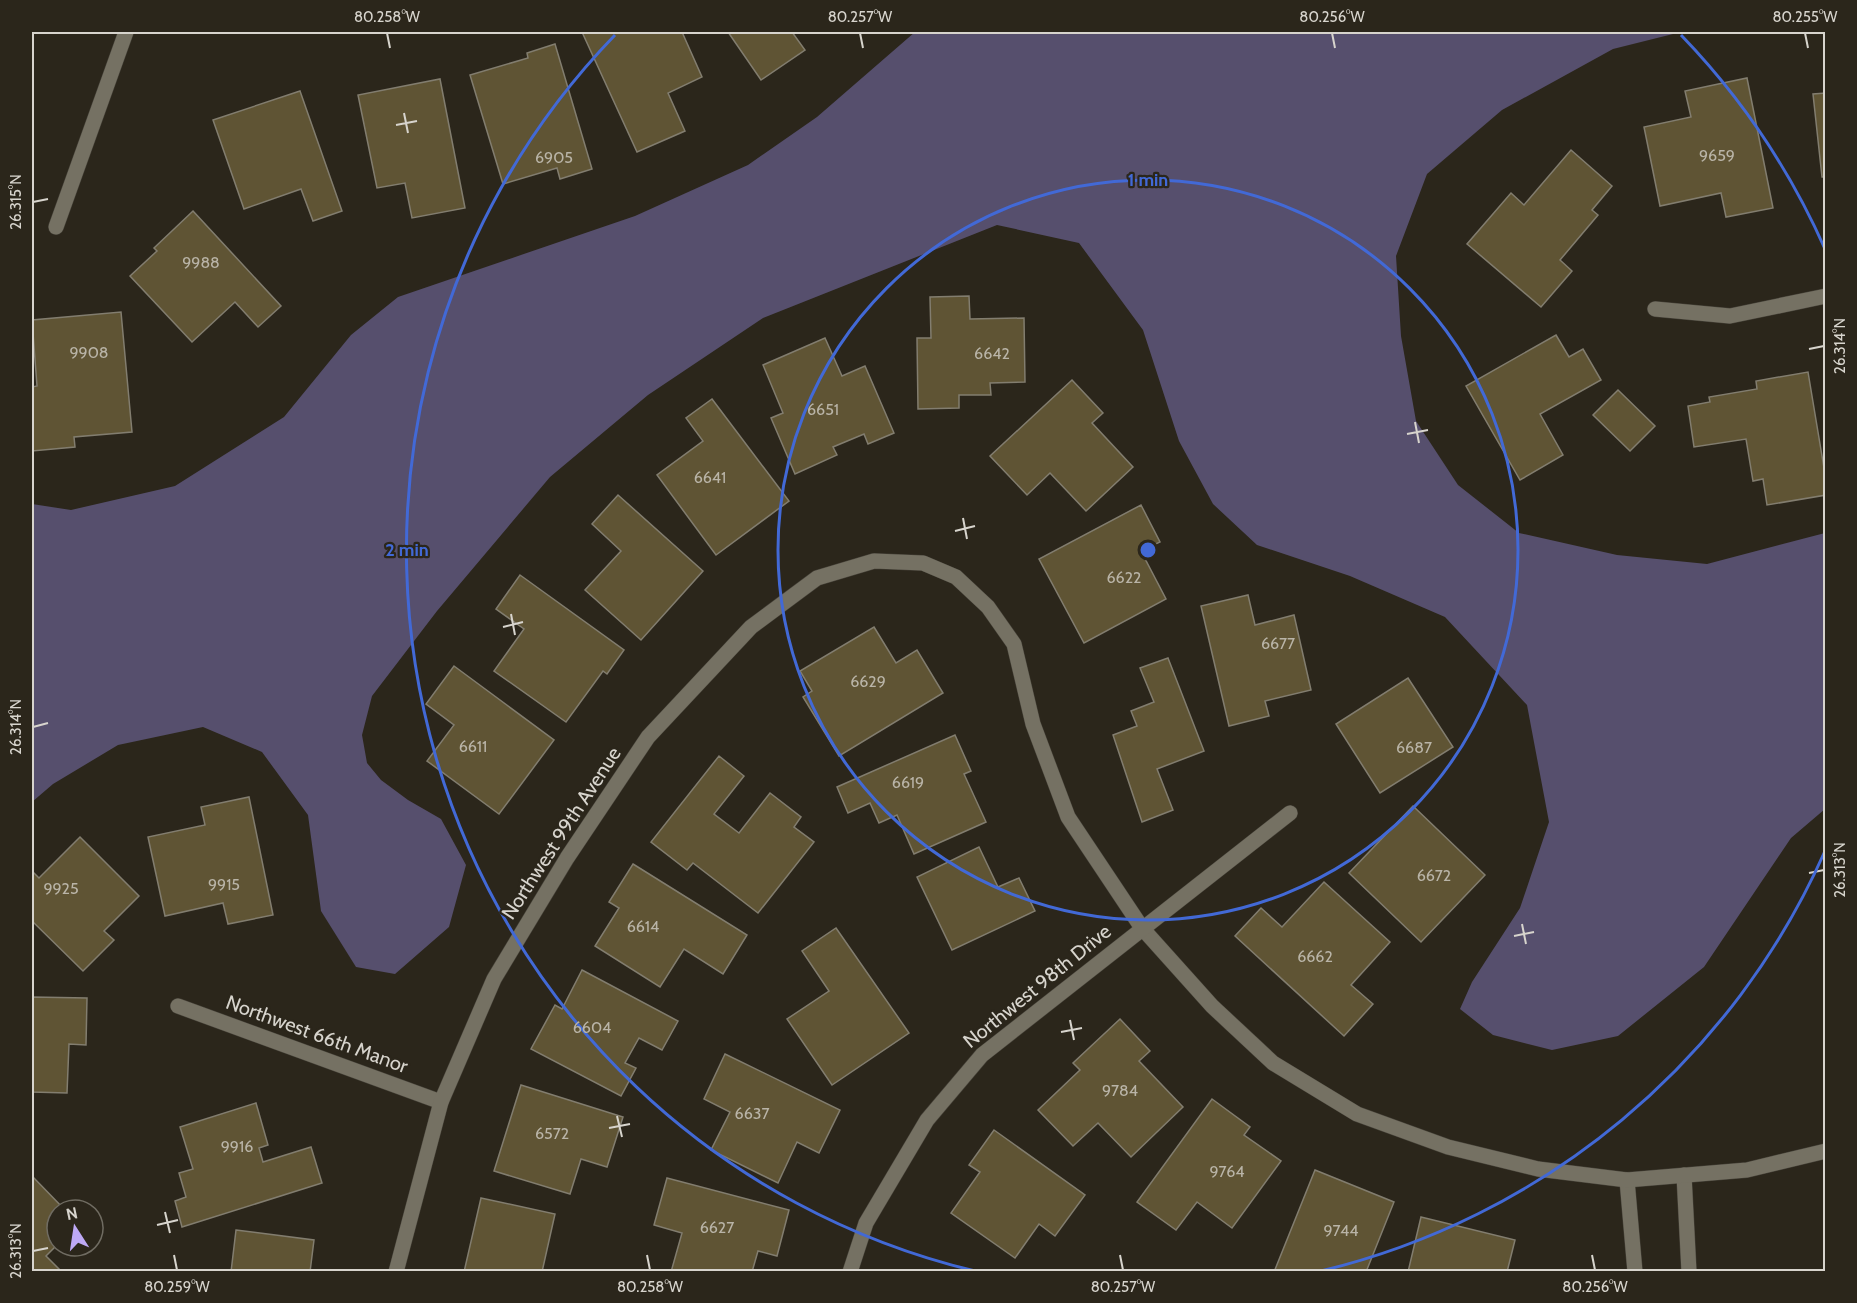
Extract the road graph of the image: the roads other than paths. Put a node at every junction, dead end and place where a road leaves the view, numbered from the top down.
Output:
1 (126, 32) edge
2 (56, 227) dead end
3 (1826, 296) edge
4 (1655, 309) dead end
5 (1290, 813) dead end
6 (1142, 928) junction
7 (178, 1006) dead end
8 (441, 1102) junction
9 (1826, 1151) edge
10 (1684, 1175) junction
11 (1627, 1180) junction
12 (396, 1272) edge
13 (850, 1272) edge
14 (1635, 1272) edge
15 (1689, 1272) edge

1 - 2 street
3 - 4 street
5 - 6 street, Northwest 98th Drive
6 - 8 street, Northwest 99th Avenue
6 - 11 street, Northwest 99th Avenue
6 - 13 street, Northwest 98th Drive
7 - 8 street, Northwest 66th Manor
8 - 12 street, Northwest 99th Avenue
9 - 10 street, Northwest 99th Avenue
10 - 11 street, Northwest 99th Avenue
10 - 15 street
11 - 14 street

